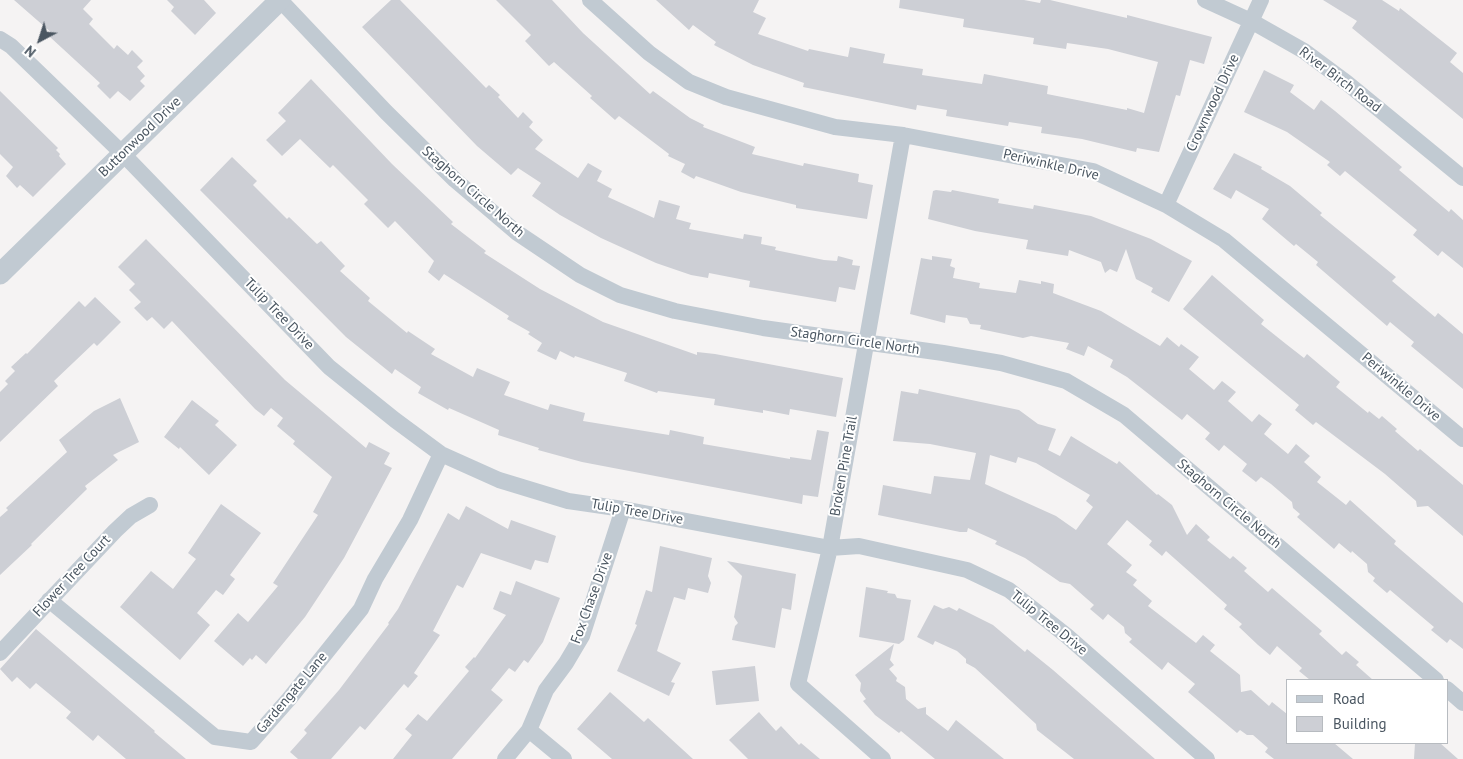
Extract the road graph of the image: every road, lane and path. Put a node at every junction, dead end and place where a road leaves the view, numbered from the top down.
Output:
1 (280, 0) edge
2 (590, 0) edge
3 (1205, 0) edge
4 (1261, 0) edge
5 (1251, 21) junction
6 (0, 39) edge
7 (903, 135) junction
8 (123, 154) junction
9 (1463, 178) edge
10 (1166, 205) junction
11 (0, 274) edge
12 (866, 342) junction
13 (1463, 439) edge
14 (441, 454) junction
15 (150, 505) dead end
16 (623, 508) junction
17 (830, 548) junction
18 (49, 600) junction
19 (0, 653) edge
20 (1435, 679) edge
21 (1448, 690) edge
22 (1463, 703) edge
23 (529, 730) junction
24 (505, 759) edge
25 (564, 759) edge
26 (884, 759) edge
27 (1207, 759) edge

1 - 8 street, Buttonwood Drive
1 - 12 street, Staghorn Circle North
2 - 7 street, Periwinkle Drive
3 - 5 street, River Birch Road
4 - 5 street, Crownwood Drive
5 - 9 street, River Birch Road
5 - 10 street, Crownwood Drive
6 - 8 street, Tulip Tree Drive
7 - 10 street, Periwinkle Drive
7 - 12 street, Broken Pine Trail
8 - 11 street, Buttonwood Drive
8 - 14 street, Tulip Tree Drive
10 - 13 street, Periwinkle Drive
12 - 17 street, Broken Pine Trail
12 - 20 street, Staghorn Circle North
14 - 16 street, Tulip Tree Drive
14 - 18 street, Gardengate Lane
15 - 18 street, Flower Tree Court
16 - 17 street, Tulip Tree Drive
16 - 23 street, Fox Chase Drive
17 - 26 street, Broken Pine Trail
17 - 27 street, Tulip Tree Drive
18 - 19 street, Flower Tree Court
21 - 22 street
23 - 24 street, Fox Chase Drive
23 - 25 street

